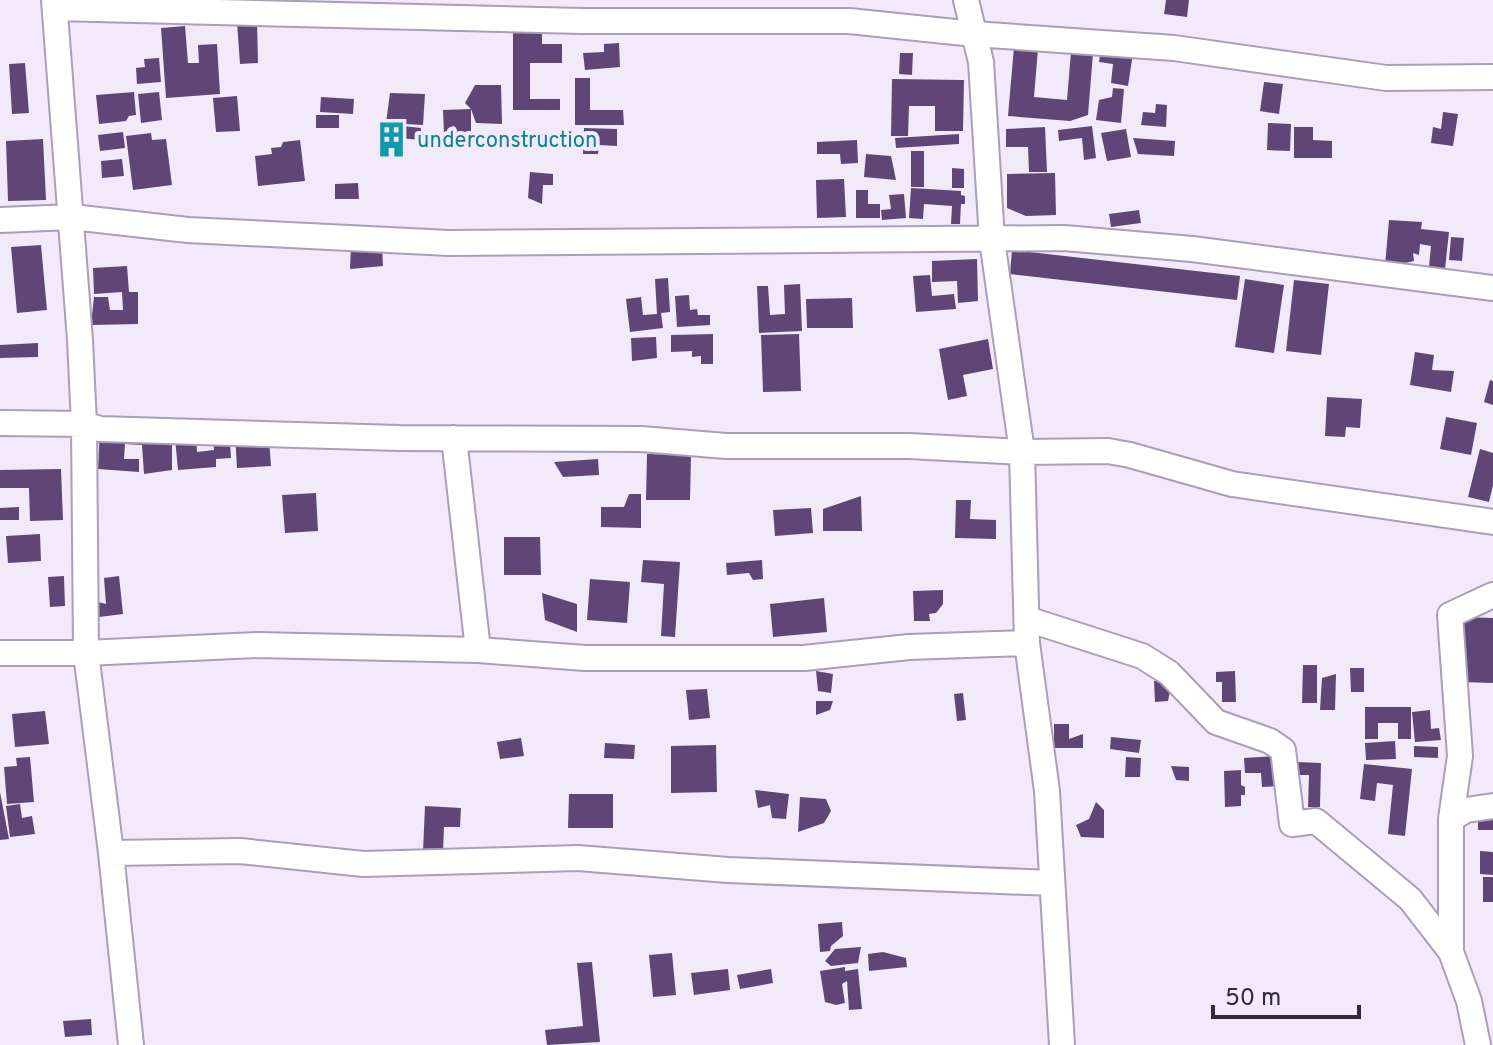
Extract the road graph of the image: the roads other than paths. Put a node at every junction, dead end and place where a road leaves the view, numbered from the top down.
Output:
1 (966, 0) edge
2 (54, 4) edge
3 (974, 34) junction
4 (1493, 77) edge
5 (72, 217) junction
6 (0, 220) edge
7 (992, 240) junction
8 (1493, 288) edge
9 (0, 423) edge
10 (84, 424) junction
11 (454, 438) junction
12 (1022, 452) junction
13 (1493, 522) edge
14 (1493, 595) edge
15 (1027, 631) junction
16 (478, 650) junction
17 (0, 653) edge
18 (86, 653) junction
19 (1493, 806) edge
20 (1451, 819) junction
21 (111, 853) junction
22 (1052, 883) junction
23 (1451, 952) junction
24 (131, 1045) edge
25 (1062, 1045) edge
26 (1478, 1045) edge

1 - 3 street
2 - 3 street
2 - 5 street
3 - 4 street
3 - 7 street
5 - 6 street
5 - 7 street
5 - 10 street
7 - 8 street
7 - 12 street
9 - 10 street
10 - 11 street
10 - 18 street
11 - 12 street
11 - 16 street
12 - 13 street
12 - 15 street
14 - 20 street
15 - 16 street
15 - 22 street
15 - 23 street
16 - 18 street
17 - 18 street
18 - 21 street
19 - 20 street
20 - 23 street
21 - 22 street
21 - 24 street
22 - 25 street
23 - 26 street

